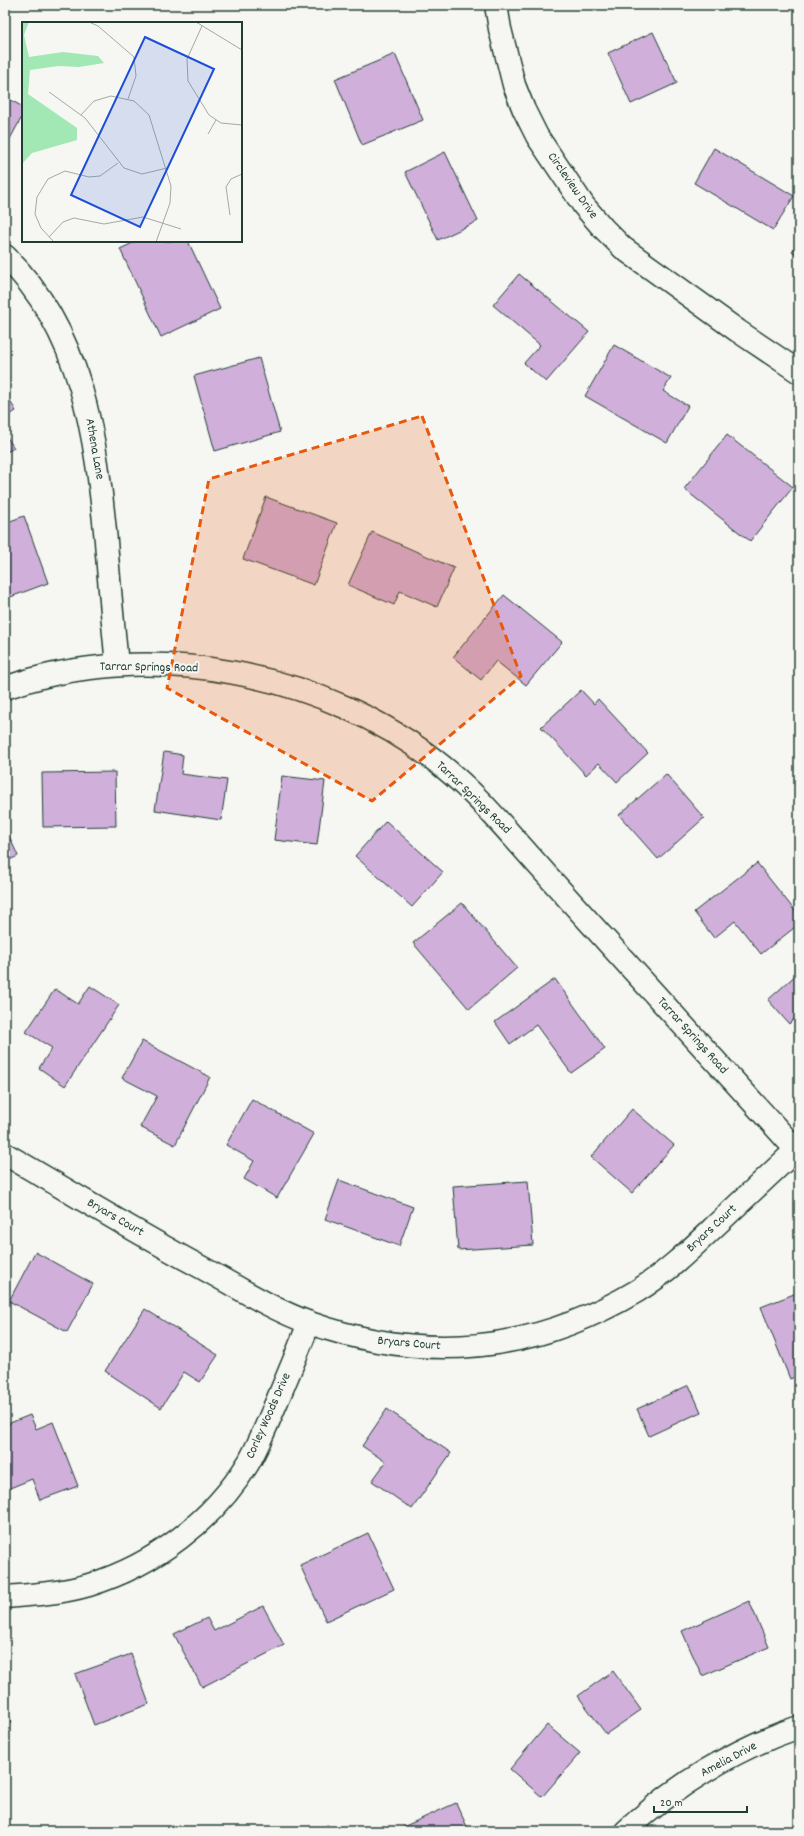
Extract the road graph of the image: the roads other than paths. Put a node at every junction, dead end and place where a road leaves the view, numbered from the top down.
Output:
1 (496, 5) edge
2 (5, 256) edge
3 (799, 372) edge
4 (117, 665) junction
5 (5, 688) edge
6 (797, 1151) edge
7 (5, 1154) edge
8 (310, 1323) junction
9 (5, 1597) edge
10 (799, 1727) edge
11 (626, 1831) edge

1 - 3 street, Circleview Drive
2 - 4 street, Athena Lane
4 - 5 street, Tarrar Springs Road
4 - 6 street, Tarrar Springs Road
6 - 8 street, Bryars Court
7 - 8 street, Bryars Court
8 - 9 street, Corley Woods Drive
10 - 11 street, Amelia Drive

